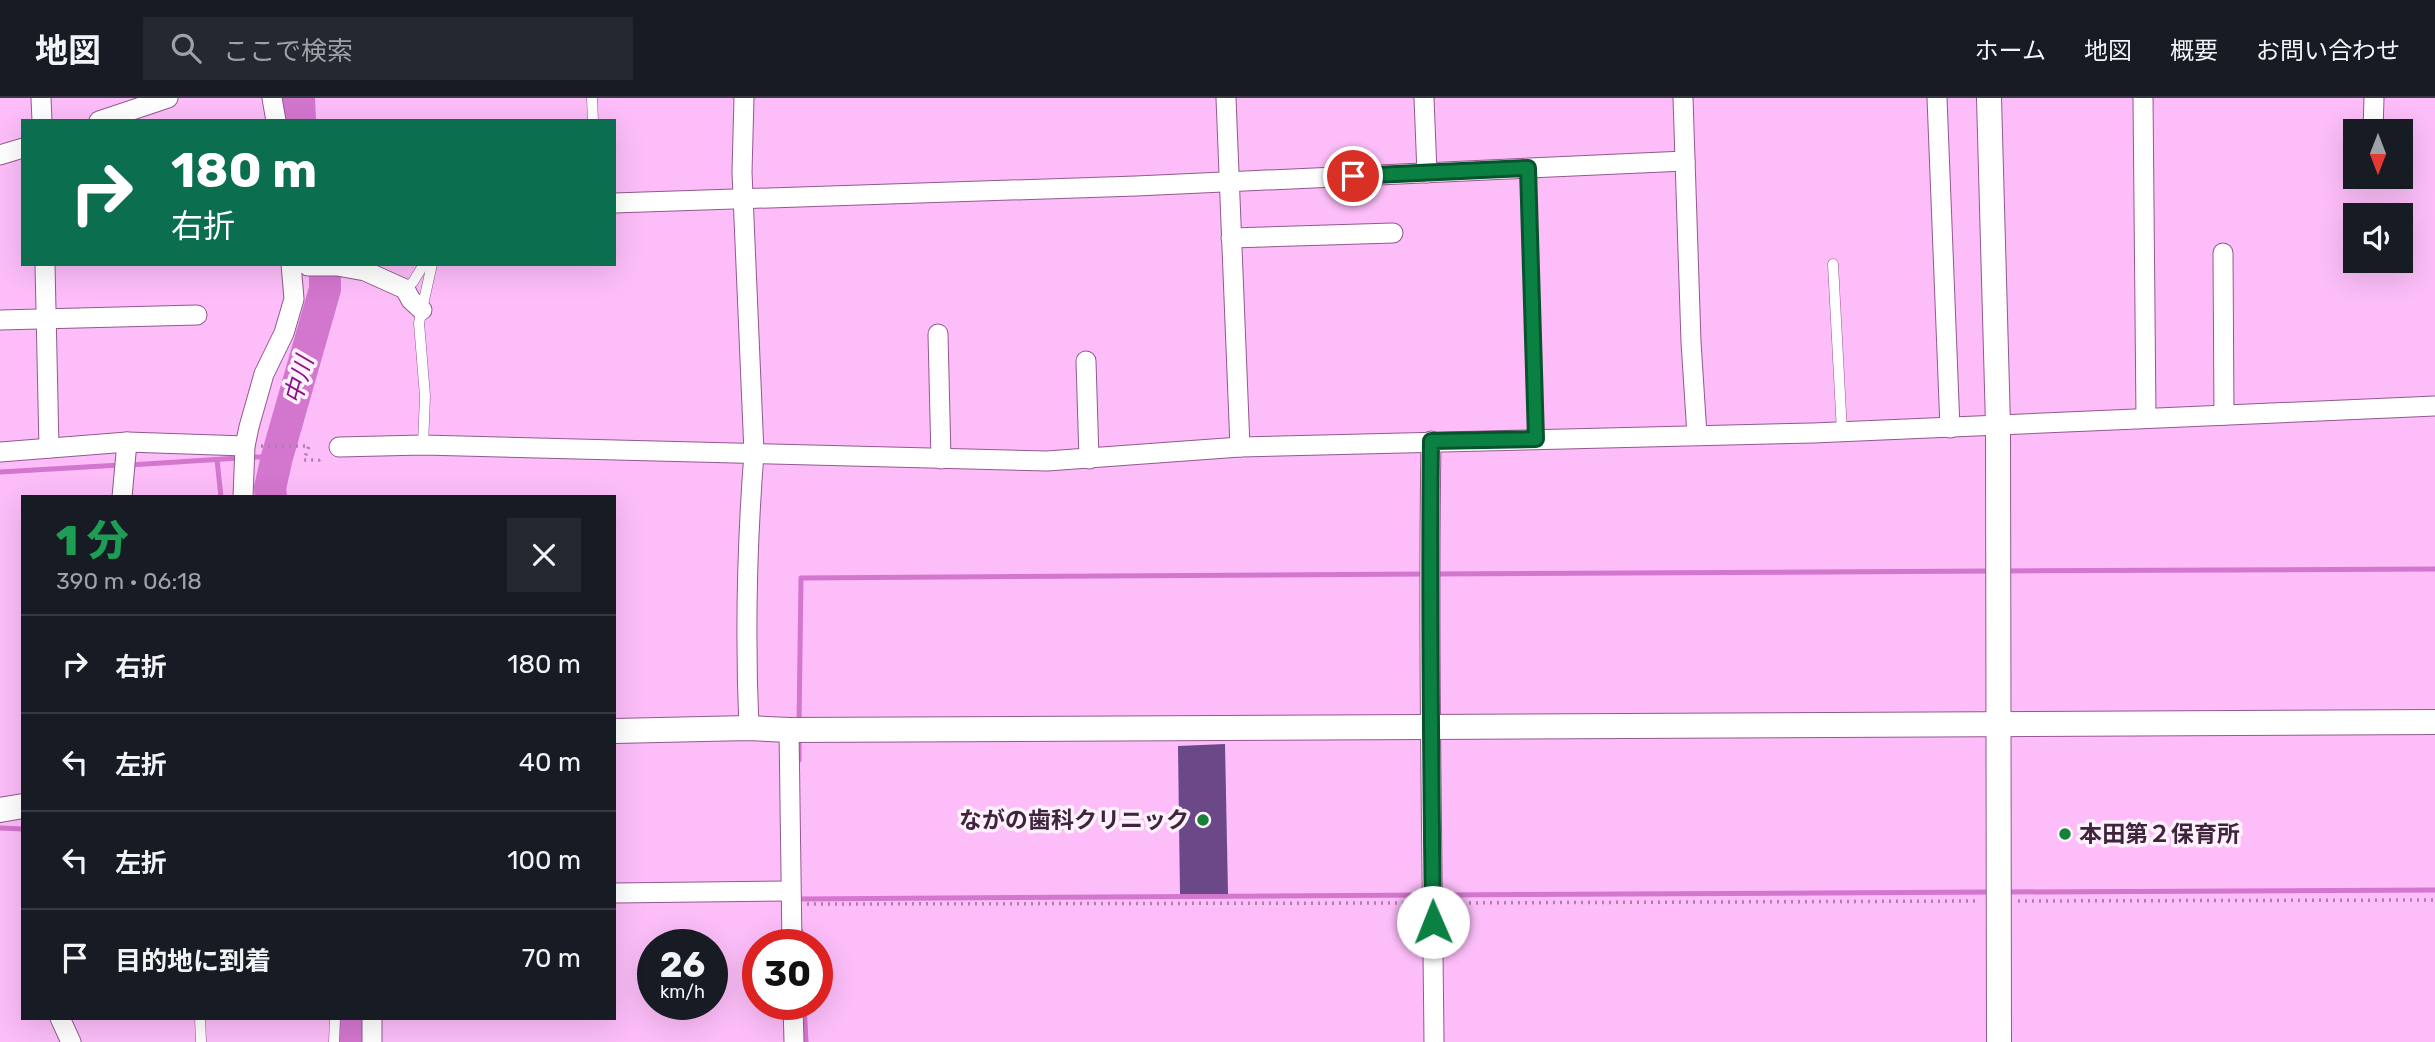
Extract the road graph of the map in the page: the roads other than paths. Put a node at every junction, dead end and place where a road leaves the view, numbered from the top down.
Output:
1 (41, 98) edge
2 (168, 98) edge
3 (272, 98) edge
4 (592, 98) edge
5 (744, 98) edge
6 (1226, 98) edge
7 (1424, 98) edge
8 (1683, 98) edge
9 (1937, 98) edge
10 (1989, 98) edge
11 (2143, 98) edge
12 (2374, 98) edge
13 (42, 119) edge
14 (105, 119) edge
15 (276, 119) edge
16 (593, 119) edge
17 (2373, 119) edge
18 (21, 149) edge
19 (0, 155) edge
20 (1685, 160) junction
21 (1528, 168) junction
22 (1427, 173) junction
23 (1229, 182) junction
24 (743, 199) junction
25 (616, 203) edge
26 (1393, 233) dead end
27 (1231, 238) junction
28 (2223, 253) dead end
29 (1833, 264) dead end
30 (45, 266) edge
31 (311, 266) edge
32 (321, 266) edge
33 (423, 266) edge
34 (432, 266) edge
35 (405, 289) junction
36 (422, 310) junction
37 (197, 315) dead end
38 (46, 319) junction
39 (0, 320) edge
40 (938, 334) dead end
41 (1086, 361) dead end
42 (2435, 406) edge
43 (2224, 415) junction
44 (2146, 418) junction
45 (1998, 425) junction
46 (1950, 428) junction
47 (1842, 432) junction
48 (1697, 435) junction
49 (1536, 439) junction
50 (1431, 441) junction
51 (127, 442) junction
52 (424, 445) junction
53 (245, 446) junction
54 (339, 447) road end
55 (1240, 447) junction
56 (49, 448) junction
57 (0, 452) edge
58 (754, 453) junction
59 (941, 458) junction
60 (1089, 458) junction
61 (122, 495) edge
62 (243, 495) edge
63 (2435, 722) edge
64 (2000, 723) junction
65 (1432, 726) junction
66 (749, 728) junction
67 (789, 730) junction
68 (616, 731) edge
69 (21, 806) edge
70 (0, 810) edge
71 (616, 893) edge
72 (791, 898) junction
73 (792, 929) edge
74 (61, 1020) edge
75 (200, 1020) edge
76 (335, 1020) edge
77 (372, 1020) edge
78 (793, 1020) edge
79 (71, 1042) edge
80 (201, 1042) edge
81 (334, 1042) edge
82 (372, 1042) edge
83 (794, 1042) edge
84 (1434, 1042) edge
85 (1999, 1042) edge

1 - 13 street
2 - 14 street
3 - 15 street
4 - 16 lane
5 - 24 street
6 - 23 street
7 - 22 street
8 - 20 street
9 - 46 street
10 - 45 street
11 - 44 street
12 - 17 street
18 - 19 street
20 - 21 street
20 - 48 street
21 - 22 street
21 - 49 lane
22 - 23 street
23 - 24 street
23 - 27 street
24 - 25 street
24 - 58 street
26 - 27 street
27 - 55 street
28 - 43 street
29 - 47 lane
30 - 38 street
31 - 53 street
32 - 35 street
33 - 35 lane
34 - 36 lane
35 - 36 street
36 - 52 lane
37 - 38 street
38 - 39 street
38 - 56 street
40 - 59 street
41 - 60 street
42 - 43 street
43 - 44 street
44 - 45 street
45 - 46 street
45 - 64 street
46 - 47 street
47 - 48 street
48 - 49 street
49 - 50 street
50 - 55 street
50 - 65 street
51 - 53 street
51 - 56 street
51 - 61 street
52 - 54 street
52 - 58 street
53 - 62 street
55 - 60 street
56 - 57 street
58 - 59 street
58 - 66 street
59 - 60 street
63 - 64 street
64 - 65 street
64 - 85 street
65 - 67 street
65 - 84 street
66 - 67 street
66 - 68 street
67 - 72 street
69 - 70 street
71 - 72 street
72 - 73 street
74 - 79 street
75 - 80 lane
76 - 81 lane
77 - 82 street
78 - 83 street

